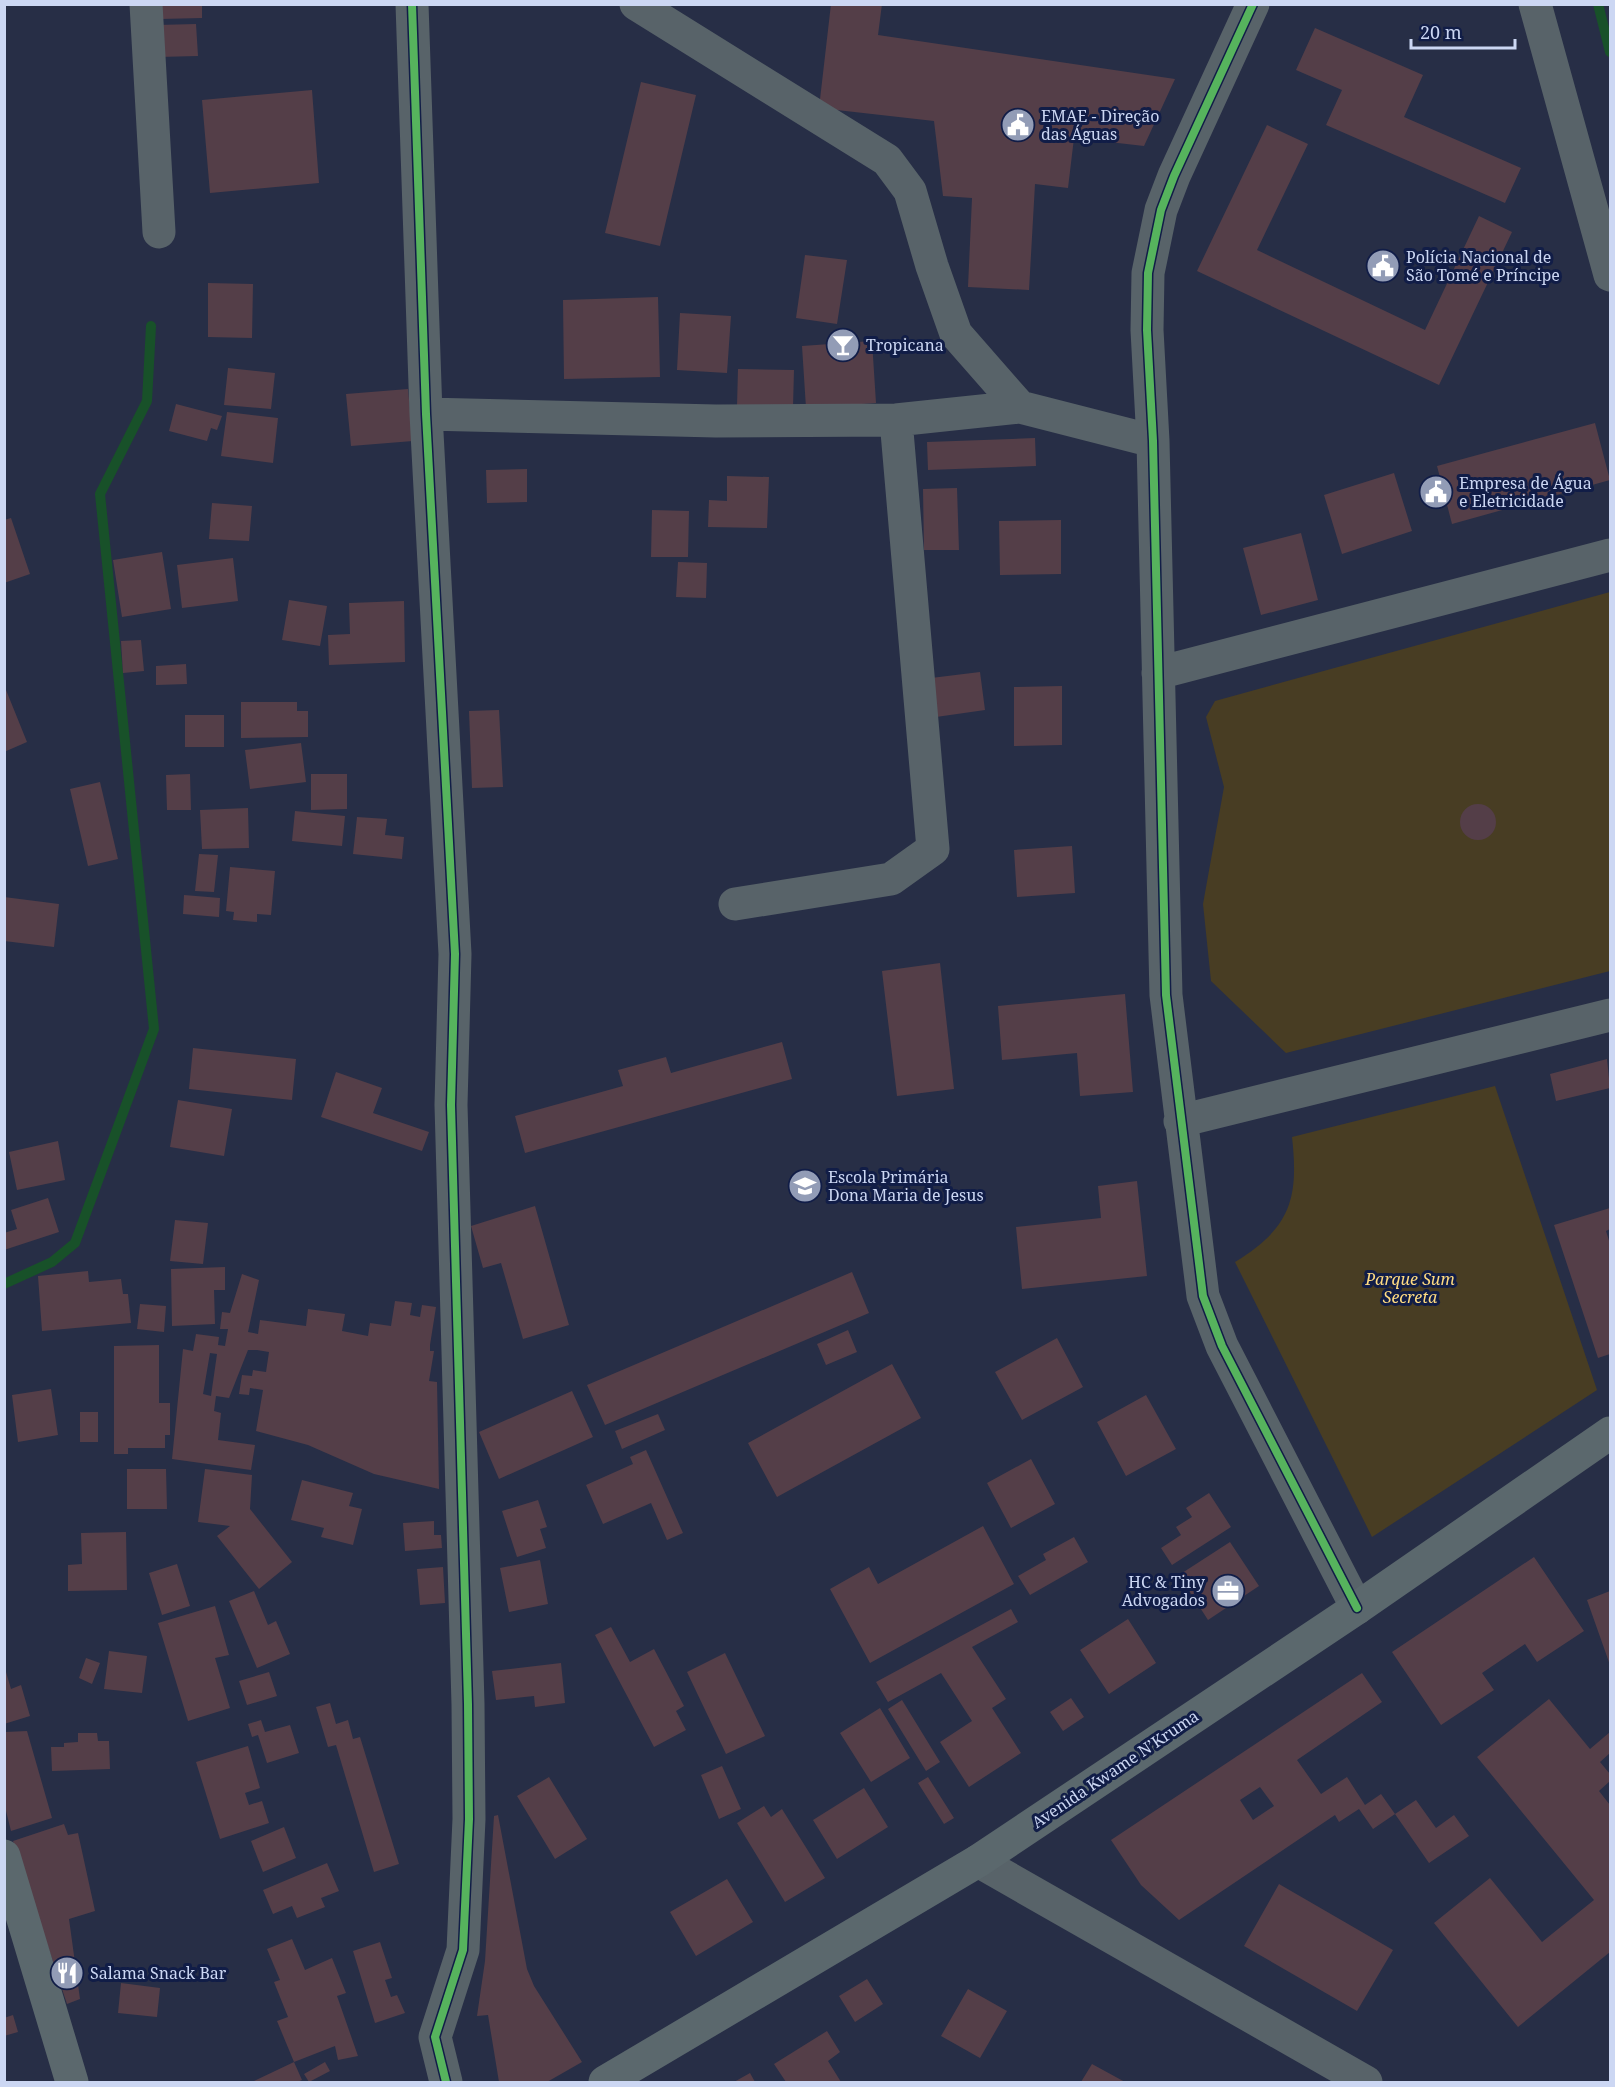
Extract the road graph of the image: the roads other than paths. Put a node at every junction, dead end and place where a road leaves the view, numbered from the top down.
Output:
1 (146, 4) edge
2 (412, 4) edge
3 (636, 4) edge
4 (1252, 4) edge
5 (1535, 4) edge
6 (159, 232) dead end
7 (1611, 275) edge
8 (1020, 407) junction
9 (426, 414) junction
10 (896, 420) junction
11 (1153, 441) junction
12 (1611, 555) edge
13 (1158, 673) junction
14 (735, 904) dead end
15 (1611, 1016) edge
16 (1180, 1121) junction
17 (1611, 1433) edge
18 (1357, 1608) junction
19 (4, 1856) edge
20 (978, 1861) junction
21 (72, 2082) edge
22 (446, 2082) edge
23 (605, 2082) edge
24 (1366, 2082) edge

1 - 6 street
2 - 9 street
3 - 8 street
4 - 11 street
5 - 7 street
8 - 10 street
8 - 11 street
9 - 10 street
9 - 22 street
10 - 14 street
11 - 13 street
12 - 13 street
13 - 16 street
15 - 16 street
16 - 18 street
17 - 18 street, Avenida Kwame N’Kruma
18 - 20 street, Avenida Kwame N’Kruma
19 - 21 street
20 - 23 street, Avenida Kwame N’Kruma
20 - 24 street

